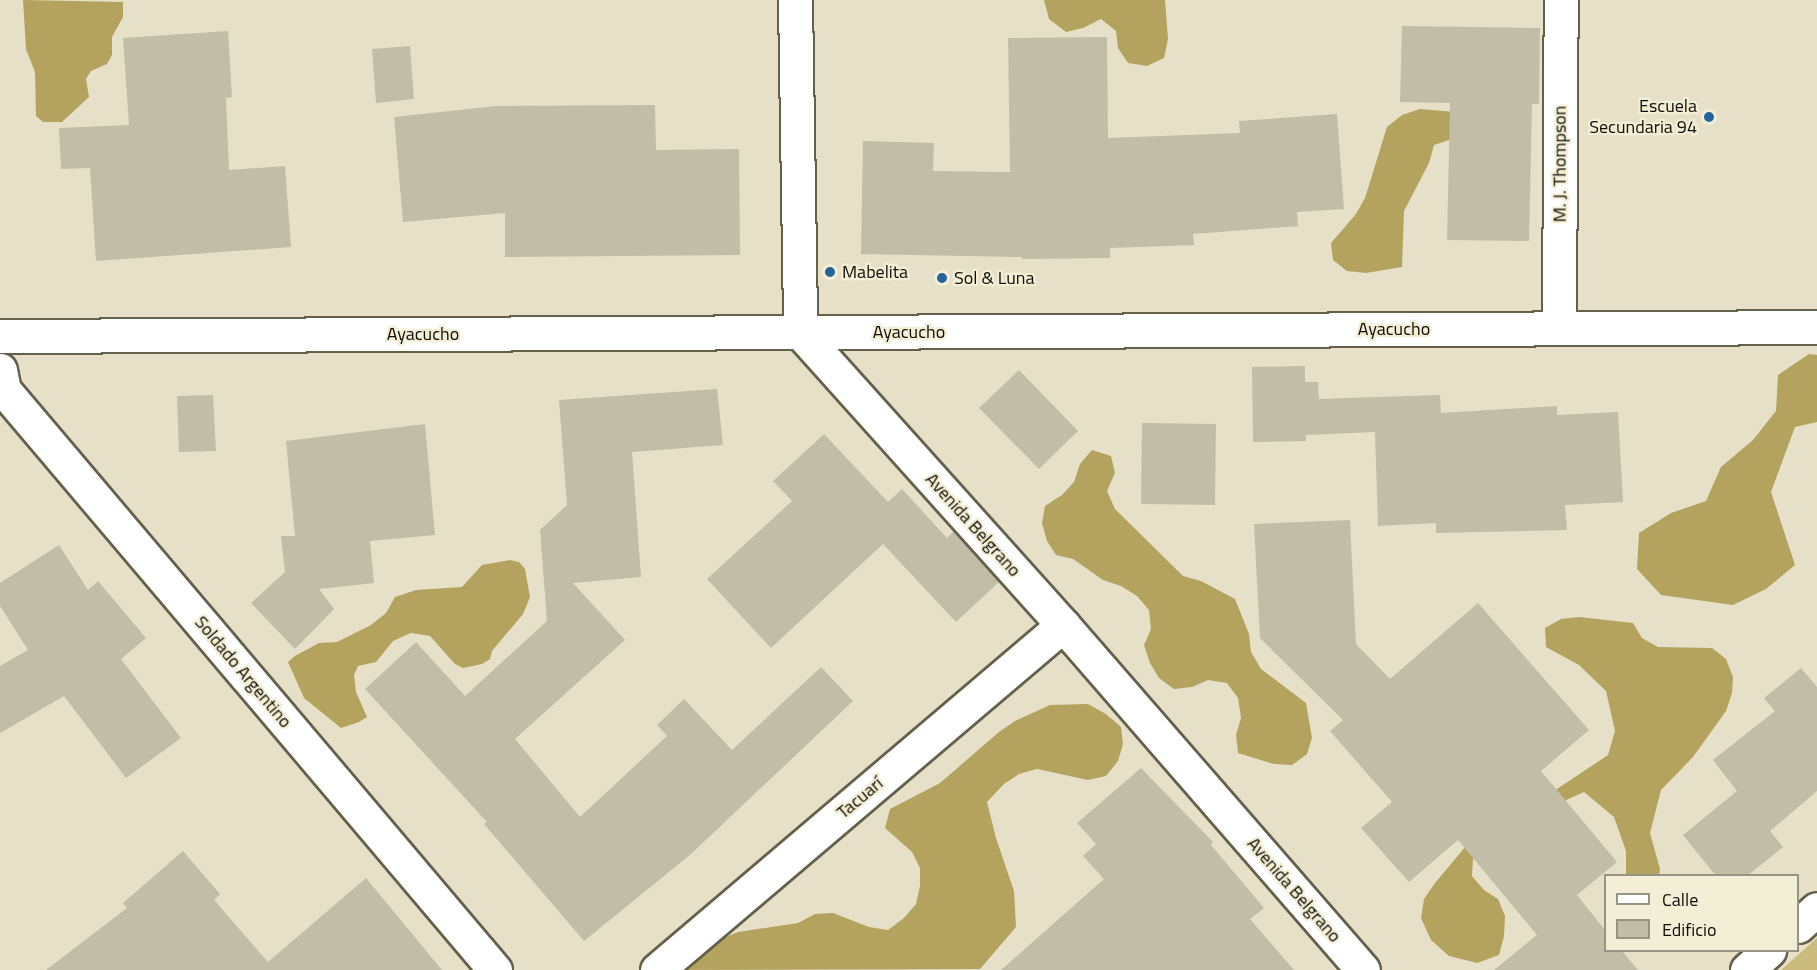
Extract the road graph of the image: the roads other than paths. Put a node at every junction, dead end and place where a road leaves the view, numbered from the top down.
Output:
1 (795, 0) edge
2 (1560, 0) edge
3 (1817, 327) edge
4 (1559, 328) junction
5 (800, 332) junction
6 (0, 336) edge
7 (0, 370) edge
8 (1063, 625) junction
9 (1817, 909) edge
10 (1799, 924) edge
11 (1768, 952) edge
12 (495, 970) edge
13 (657, 970) edge
14 (1363, 970) edge
15 (1747, 970) edge

1 - 5 street
2 - 4 street, M. J. Thompson
3 - 4 street, Ayacucho
4 - 5 street, Ayacucho
5 - 6 street, Ayacucho
5 - 8 street, Avenida Belgrano
7 - 12 street, Soldado Argentino
8 - 13 street, Tacuarí
8 - 14 street, Avenida Belgrano
9 - 10 street
11 - 15 street

